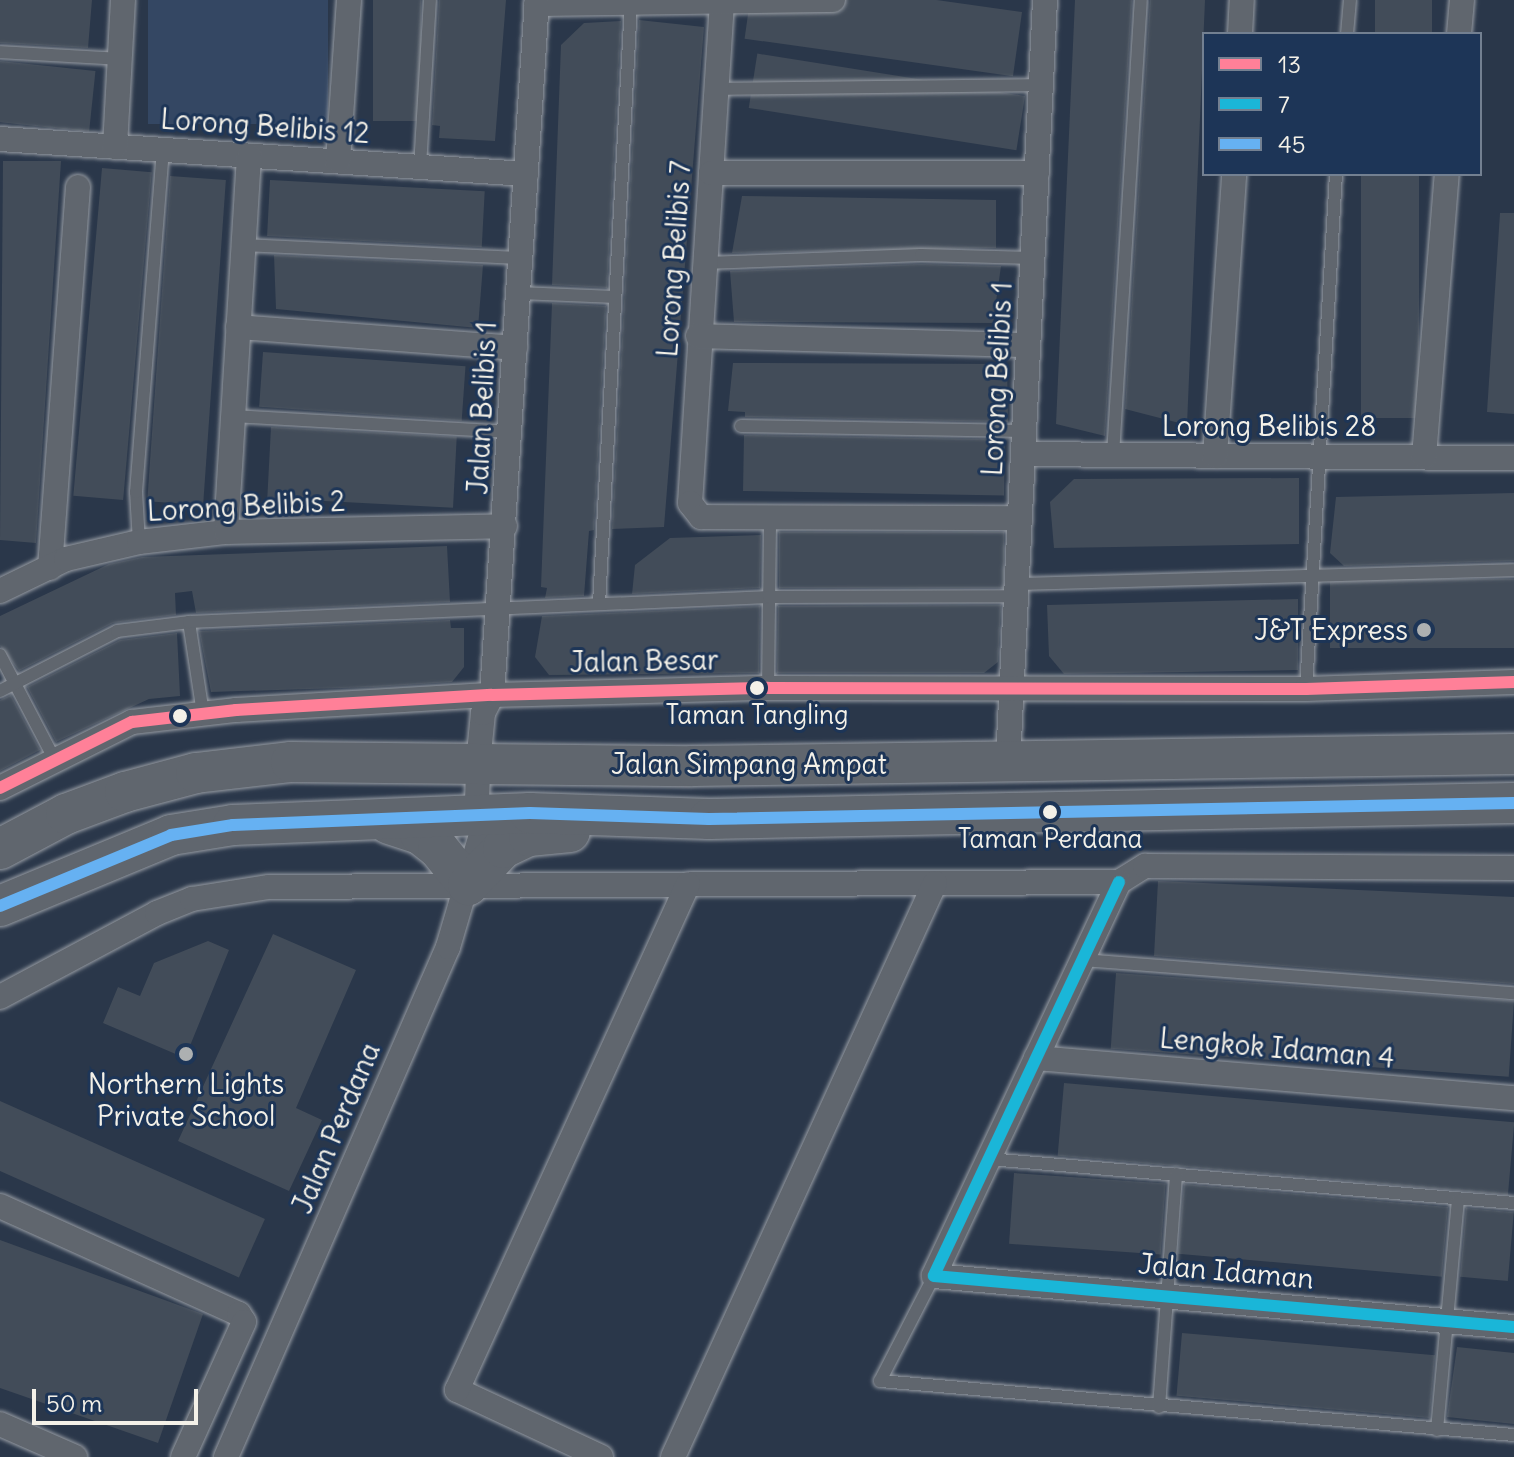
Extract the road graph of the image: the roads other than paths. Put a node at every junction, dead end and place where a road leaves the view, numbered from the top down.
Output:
1 (123, 0) edge
2 (349, 0) edge
3 (430, 0) edge
4 (833, 0) edge
5 (1045, 0) edge
6 (1141, 0) edge
7 (1242, 0) edge
8 (1350, 0) edge
9 (1462, 0) edge
10 (537, 2) edge
11 (722, 2) edge
12 (631, 3) junction
13 (1240, 32) edge
14 (1347, 32) edge
15 (1459, 32) edge
16 (0, 52) edge
17 (120, 59) junction
18 (1041, 85) junction
19 (715, 89) junction
20 (0, 139) edge
21 (115, 147) junction
22 (163, 150) junction
23 (249, 156) junction
24 (338, 161) junction
25 (420, 167) junction
26 (711, 173) junction
27 (1037, 173) junction
28 (526, 174) junction
29 (1234, 176) edge
30 (1336, 176) edge
31 (1447, 176) edge
32 (78, 187) dead end
33 (243, 245) junction
34 (519, 258) junction
35 (1033, 258) junction
36 (703, 263) junction
37 (519, 293) junction
38 (615, 297) junction
39 (238, 327) junction
40 (698, 336) junction
41 (1028, 345) junction
42 (515, 348) junction
43 (233, 416) junction
44 (741, 426) dead end
45 (511, 432) junction
46 (1024, 443) junction
47 (1113, 455) junction
48 (1215, 456) junction
49 (1318, 456) junction
50 (1424, 457) junction
51 (1514, 458) edge
52 (770, 517) junction
53 (1020, 518) junction
54 (505, 526) junction
55 (226, 532) junction
56 (139, 542) junction
57 (50, 568) junction
58 (1514, 570) edge
59 (1310, 572) junction
60 (1017, 590) junction
61 (0, 591) edge
62 (769, 597) junction
63 (599, 604) junction
64 (496, 608) junction
65 (189, 622) junction
66 (0, 655) edge
67 (1514, 682) edge
68 (15, 684) junction
69 (1012, 686) junction
70 (768, 688) junction
71 (1306, 689) junction
72 (0, 691) edge
73 (492, 695) junction
74 (203, 713) junction
75 (1514, 754) edge
76 (55, 760) junction
77 (1008, 762) junction
78 (486, 764) junction
79 (0, 788) edge
80 (1514, 803) edge
81 (482, 817) junction
82 (374, 818) junction
83 (709, 819) junction
84 (0, 849) edge
85 (1514, 868) edge
86 (1119, 882) junction
87 (935, 883) junction
88 (688, 884) junction
89 (468, 885) junction
90 (0, 906) edge
91 (1082, 960) junction
92 (1514, 993) edge
93 (0, 997) edge
94 (1036, 1058) junction
95 (1514, 1098) edge
96 (988, 1159) junction
97 (1176, 1174) junction
98 (1458, 1200) junction
99 (1514, 1203) edge
100 (0, 1206) edge
101 (934, 1276) junction
102 (1170, 1297) junction
103 (1449, 1320) junction
104 (1514, 1327) edge
105 (1159, 1407) junction
106 (0, 1424) edge
107 (1437, 1430) junction
108 (1514, 1435) edge
109 (75, 1457) edge
110 (183, 1457) edge
111 (226, 1457) edge
112 (601, 1457) edge
113 (673, 1457) edge

1 - 17 street
2 - 24 street
3 - 25 lane
4 - 11 street
5 - 18 street, Lorong Belibis 1
6 - 47 lane
7 - 13 street
8 - 14 lane
9 - 15 street
10 - 12 street
10 - 28 street, Jalan Belibis 1
11 - 12 street
11 - 19 street, Lorong Belibis 7
12 - 38 lane
16 - 17 lane
17 - 21 street
18 - 19 lane
18 - 27 street, Lorong Belibis 1
19 - 26 street, Lorong Belibis 7
20 - 21 street, Lorong Belibis 12
21 - 22 street, Lorong Belibis 12
22 - 23 street, Lorong Belibis 12
22 - 56 lane
23 - 24 street, Lorong Belibis 12
23 - 33 street
24 - 25 street, Lorong Belibis 12
25 - 28 street, Lorong Belibis 12
26 - 27 street
26 - 36 street, Lorong Belibis 7
27 - 35 street, Lorong Belibis 1
28 - 34 street, Jalan Belibis 1
29 - 48 street
30 - 49 lane
31 - 50 street
32 - 57 street
33 - 34 lane
33 - 39 street
34 - 37 street, Jalan Belibis 1
35 - 36 lane
35 - 41 street, Lorong Belibis 1
36 - 40 street, Lorong Belibis 7
37 - 38 lane
37 - 42 street, Jalan Belibis 1
38 - 63 lane
39 - 42 street
39 - 43 street
40 - 41 street
40 - 52 street, Lorong Belibis 7
41 - 46 street, Lorong Belibis 1
42 - 45 street, Jalan Belibis 1
43 - 45 lane
43 - 55 street
44 - 46 lane
45 - 54 street, Jalan Belibis 1
46 - 47 street, Lorong Belibis 28
46 - 53 street, Lorong Belibis 1
47 - 48 street, Lorong Belibis 28
48 - 49 street, Lorong Belibis 28
49 - 50 street, Lorong Belibis 28
49 - 59 lane
50 - 51 street, Lorong Belibis 28
52 - 53 street
52 - 62 lane
53 - 60 street, Lorong Belibis 1
54 - 55 street, Lorong Belibis 2
54 - 64 street, Jalan Belibis 1
55 - 56 street, Lorong Belibis 2
56 - 57 street, Lorong Belibis 2
57 - 61 street, Lorong Belibis 2
58 - 59 lane
59 - 60 lane
59 - 71 lane
60 - 62 lane
60 - 69 street, Lorong Belibis 1
62 - 63 lane
62 - 70 lane
63 - 64 lane
64 - 65 lane
64 - 73 street, Jalan Belibis 1
65 - 68 lane
65 - 74 lane
66 - 68 lane
67 - 71 street, Jalan Besar
68 - 72 lane
68 - 76 lane
69 - 70 street, Jalan Besar
69 - 71 street, Jalan Besar
69 - 77 street, Lorong Belibis 1
70 - 73 street, Jalan Besar
73 - 74 street, Jalan Besar
73 - 78 street, Jalan Belibis 1
74 - 76 street, Jalan Besar
75 - 77 highway, Jalan Simpang Ampat
76 - 79 street, Jalan Besar
77 - 78 highway, Jalan Simpang Ampat
78 - 81 street, Jalan Belibis 1
78 - 84 highway, Jalan Simpang Ampat
80 - 83 highway, Jalan Simpang Ampat
81 - 82 highway, Jalan Simpang Ampat
81 - 83 highway, Jalan Simpang Ampat
81 - 89 street, Jalan Perdana
82 - 89 highway
82 - 90 highway, Jalan Simpang Ampat
83 - 89 highway
85 - 86 street
86 - 87 street
86 - 91 street
87 - 88 street
87 - 113 street
88 - 89 street
88 - 112 street
89 - 93 street
89 - 111 street, Jalan Perdana
91 - 92 lane
91 - 94 street
94 - 95 street, Lengkok Idaman 4
94 - 96 street
96 - 97 lane
96 - 101 street
97 - 98 lane
97 - 102 lane
98 - 99 lane
98 - 103 lane
100 - 110 street
101 - 102 street, Jalan Idaman
101 - 105 lane
102 - 103 street, Jalan Idaman
102 - 105 lane
103 - 104 street, Jalan Idaman
103 - 107 lane
105 - 107 lane
106 - 109 street
107 - 108 lane

